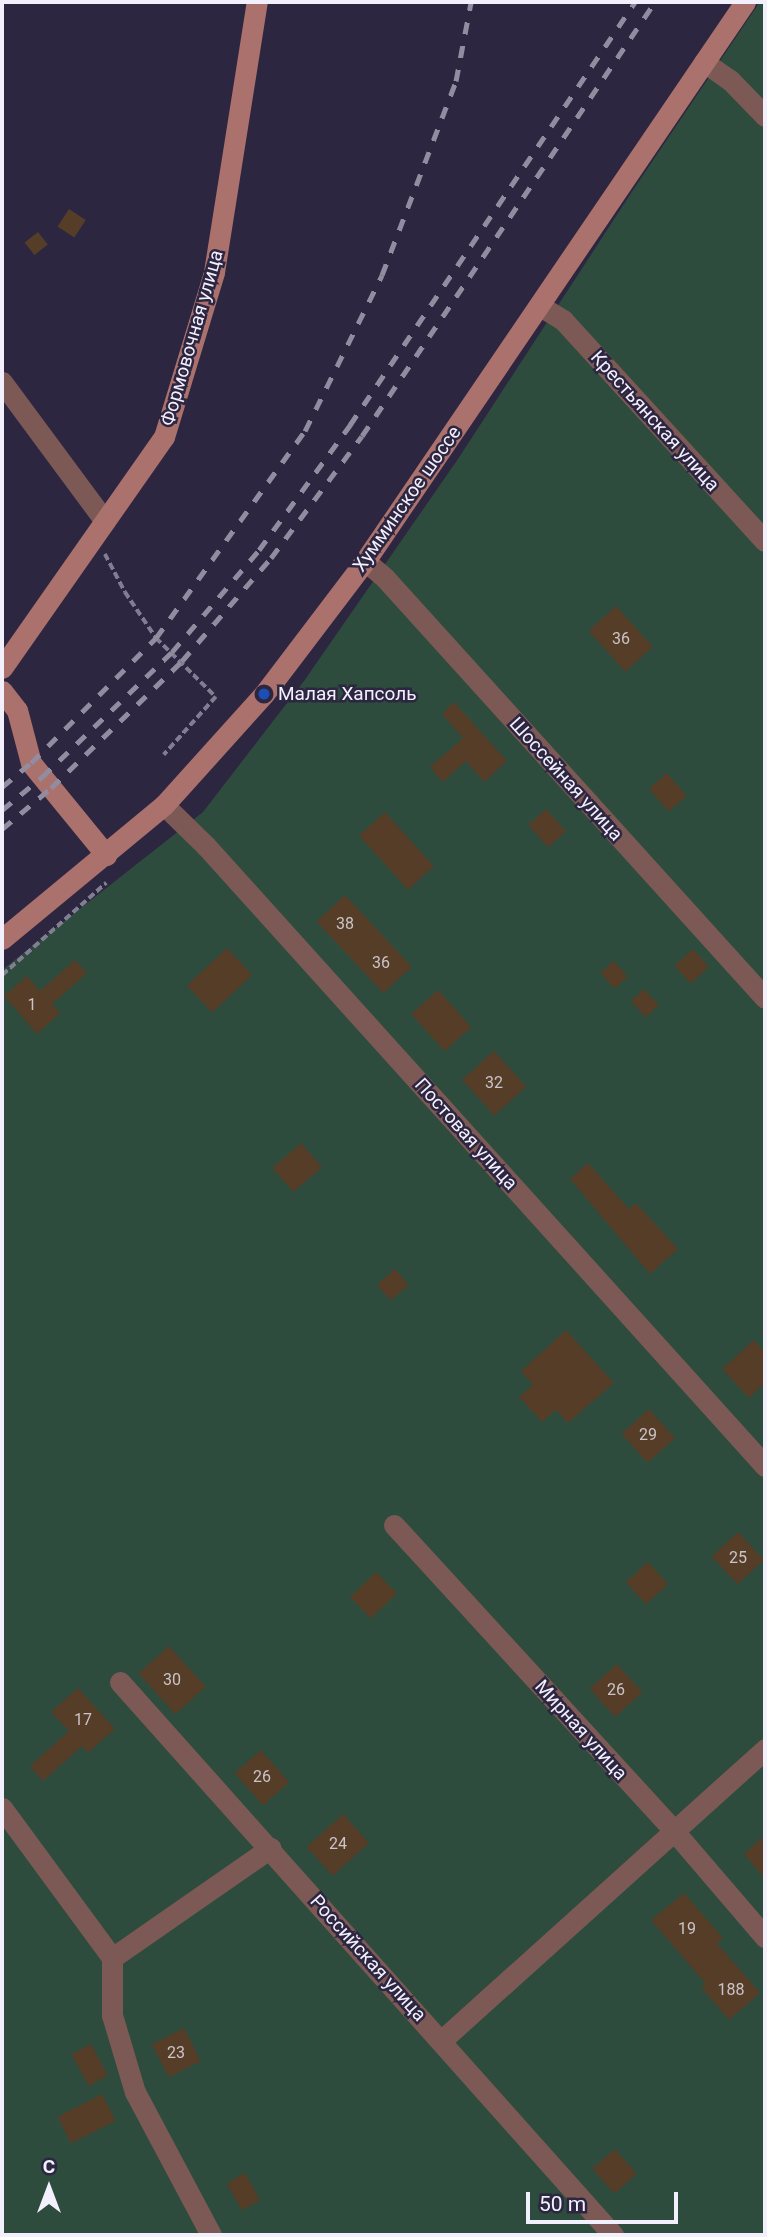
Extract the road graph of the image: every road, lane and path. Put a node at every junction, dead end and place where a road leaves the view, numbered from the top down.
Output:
1 (257, 2) edge
2 (745, 2) edge
3 (704, 62) junction
4 (765, 116) edge
5 (540, 306) junction
6 (2, 382) edge
7 (100, 528) junction
8 (765, 541) edge
9 (365, 561) junction
10 (2, 668) edge
11 (2, 691) edge
12 (164, 755) dead end
13 (164, 805) junction
14 (111, 864) junction
15 (2, 939) edge
16 (2, 975) edge
17 (765, 998) edge
18 (765, 1466) edge
19 (394, 1525) dead end
20 (120, 1682) dead end
21 (765, 1749) edge
22 (2, 1808) edge
23 (674, 1831) junction
24 (270, 1848) junction
25 (765, 1937) edge
26 (113, 1958) junction
27 (442, 2040) junction
28 (211, 2235) edge
29 (613, 2235) edge

1 - 7 main road, Формовочная улица
2 - 3 main road, Хумминское шоссе
3 - 4 street
3 - 5 main road, Хумминское шоссе
5 - 8 street, Крестьянская улица
5 - 9 main road, Хумминское шоссе
6 - 7 street
7 - 10 main road, Формовочная улица
7 - 12 path
9 - 13 main road, Хумминское шоссе
9 - 17 street, Шоссейная улица
11 - 14 main road
13 - 14 main road, Хумминское шоссе
13 - 18 street, Постовая улица
14 - 15 main road, Хумминское шоссе
14 - 16 path
19 - 23 street, Мирная улица
20 - 24 street, Российская улица
21 - 23 street
22 - 26 street
23 - 25 street, Мирная улица
23 - 27 street
24 - 26 street
24 - 27 street, Российская улица
26 - 28 street
27 - 29 street, Российская улица

